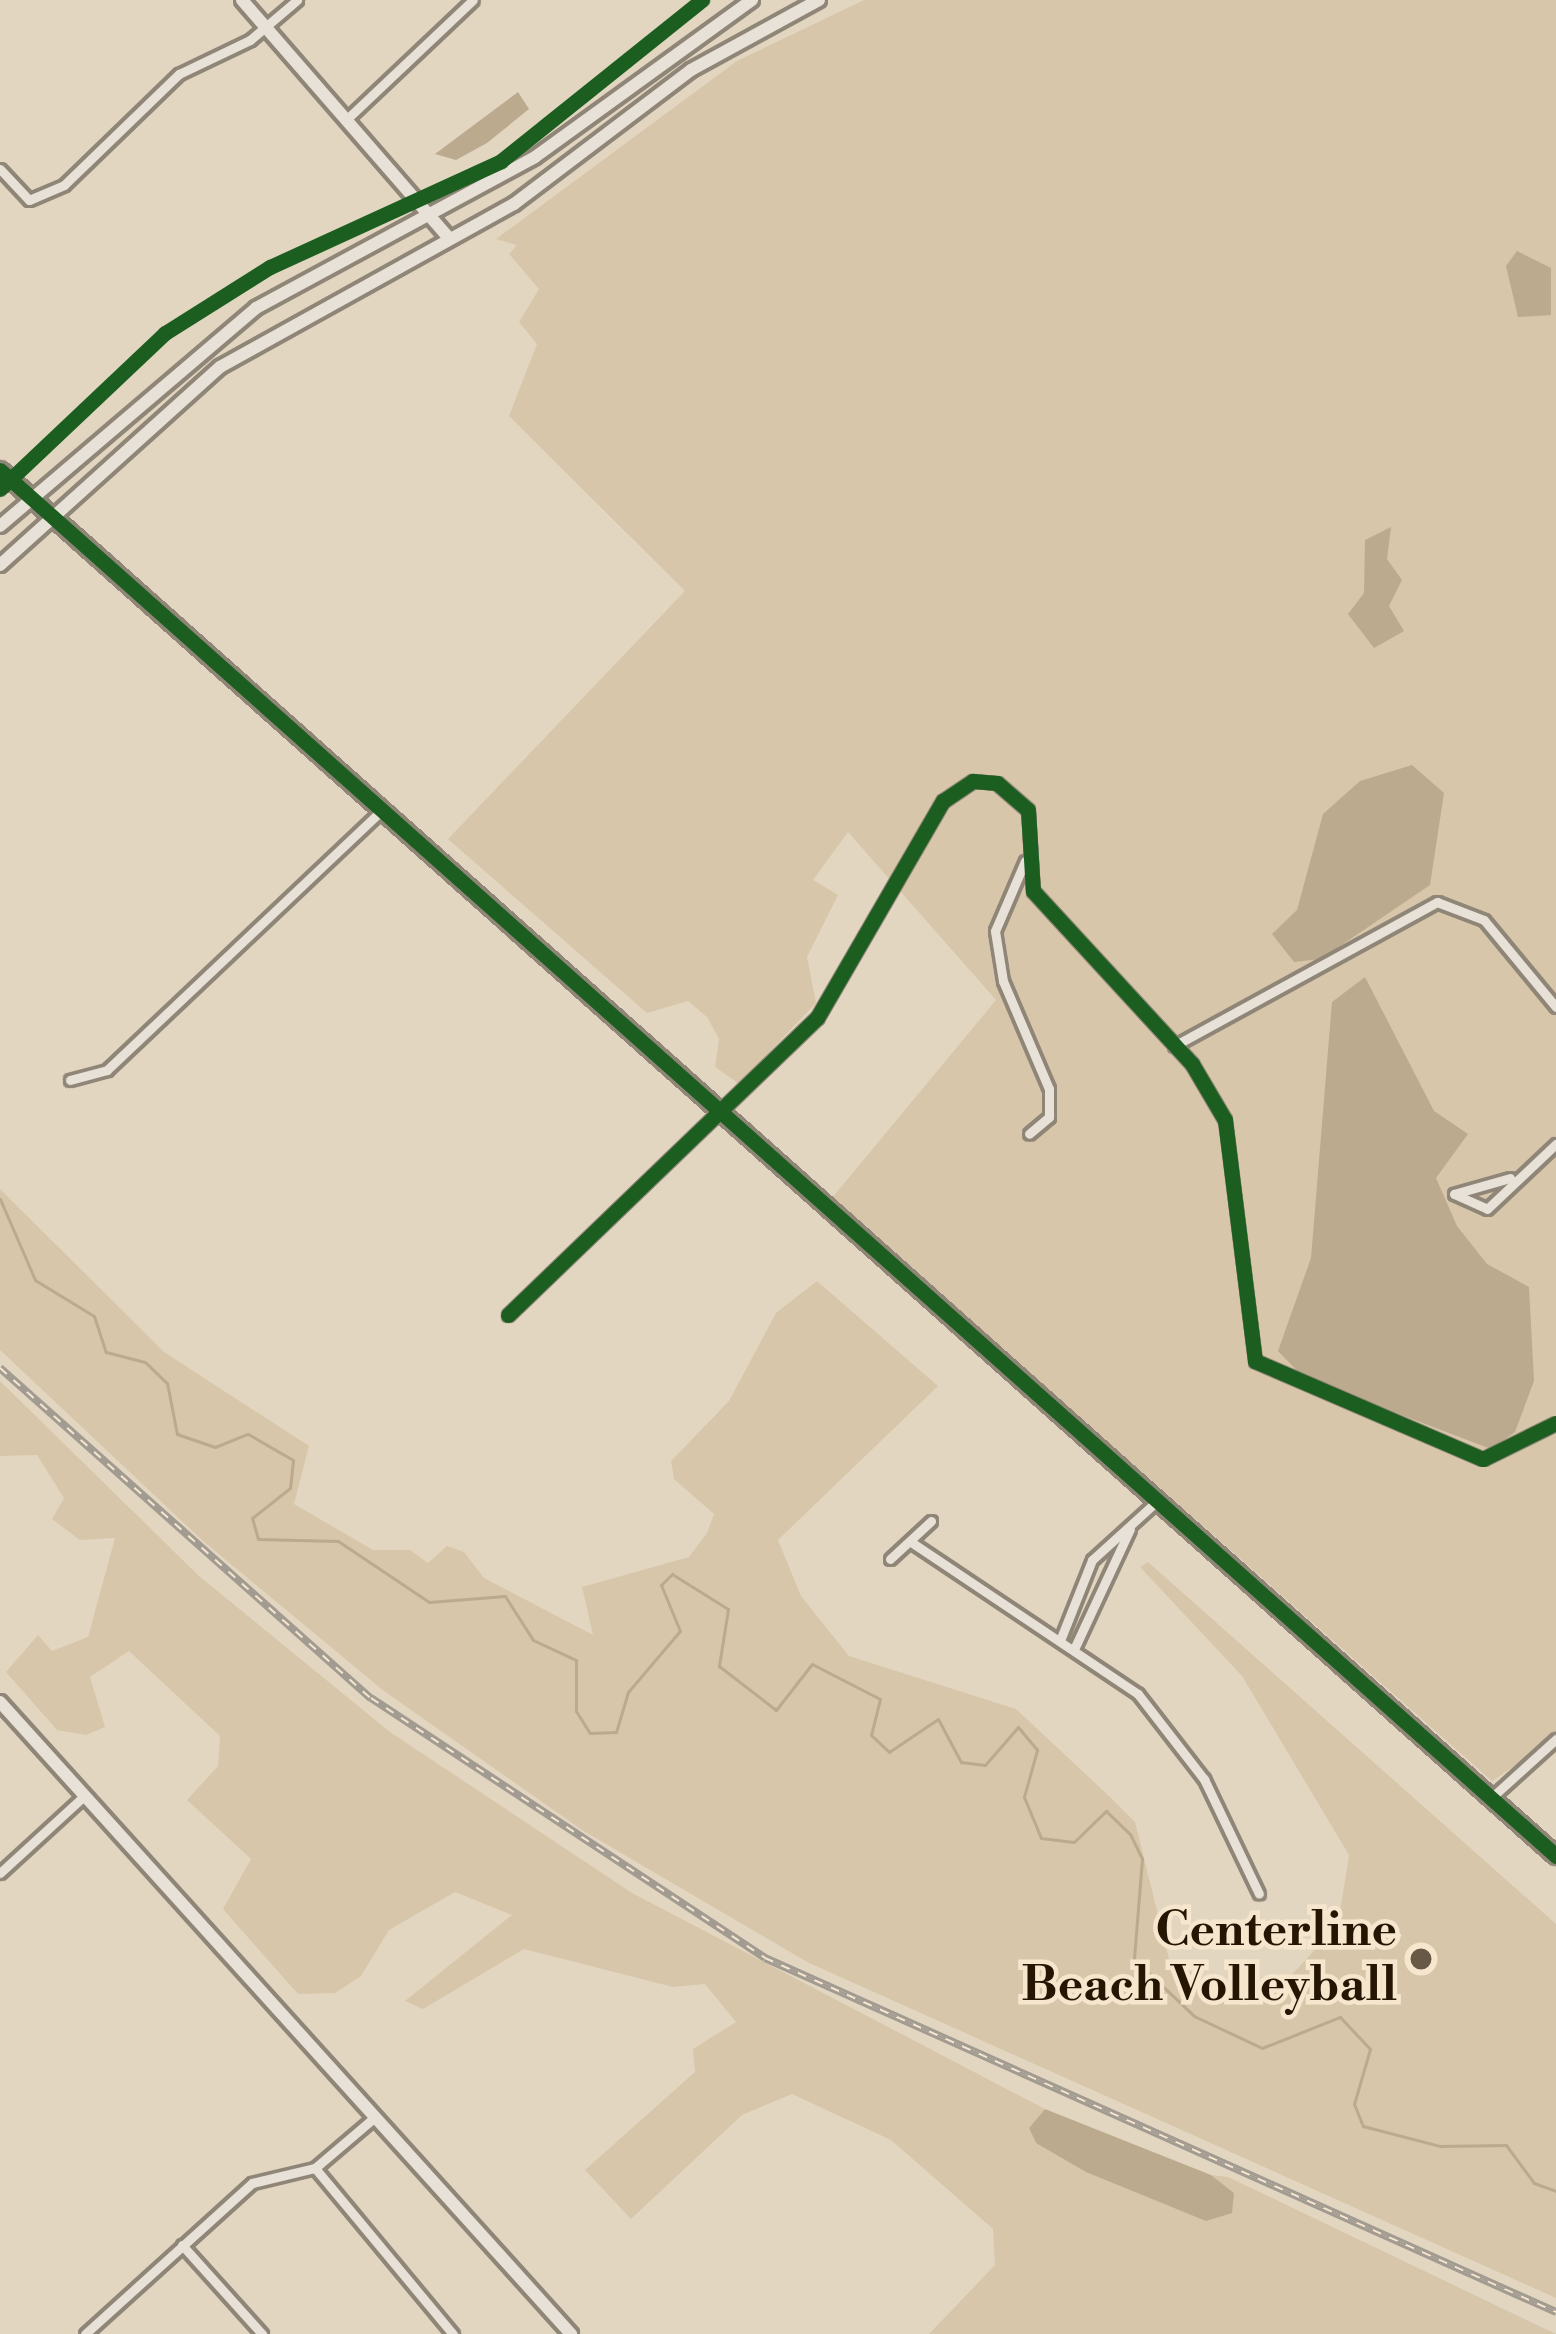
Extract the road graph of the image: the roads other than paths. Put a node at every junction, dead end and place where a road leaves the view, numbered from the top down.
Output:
1 (242, 0) edge
2 (297, 0) edge
3 (473, 0) edge
4 (752, 0) edge
5 (818, 0) edge
6 (267, 28) junction
7 (347, 119) junction
8 (0, 169) edge
9 (429, 214) junction
10 (447, 236) junction
11 (0, 470) edge
12 (32, 499) junction
13 (50, 515) junction
14 (0, 526) edge
15 (0, 565) edge
16 (382, 810) junction
17 (1024, 861) junction
18 (1556, 1006) edge
19 (1174, 1046) junction
20 (70, 1080) dead end
21 (721, 1117) junction
22 (1029, 1134) dead end
23 (1556, 1144) edge
24 (1510, 1178) junction
25 (508, 1315) dead end
26 (1556, 1423) edge
27 (1156, 1502) junction
28 (931, 1521) dead end
29 (1130, 1529) junction
30 (911, 1542) junction
31 (890, 1559) dead end
32 (1060, 1637) junction
33 (1076, 1647) junction
34 (0, 1702) edge
35 (1556, 1739) edge
36 (85, 1795) junction
37 (1491, 1798) junction
38 (1556, 1856) edge
39 (0, 1873) edge
40 (1259, 1894) dead end
41 (375, 2116) junction
42 (315, 2168) junction
43 (182, 2246) junction
44 (85, 2334) edge
45 (262, 2334) edge
46 (453, 2334) edge
47 (571, 2334) edge

1 - 6 main road
2 - 6 street
3 - 7 street
4 - 9 main road
5 - 10 main road
6 - 7 main road
6 - 8 street
7 - 9 main road
9 - 10 main road
9 - 12 main road
10 - 13 main road
11 - 12 main road
12 - 13 main road
12 - 14 main road
13 - 15 main road
13 - 16 main road
16 - 20 street
16 - 21 main road
17 - 19 street
17 - 21 street
17 - 22 street
18 - 19 street
19 - 26 street
21 - 25 street
21 - 27 main road
23 - 24 street
24 - 24 street
27 - 29 street
27 - 37 main road
28 - 30 street
29 - 32 street
29 - 33 street
30 - 31 street
30 - 32 street
32 - 33 street
33 - 40 street
34 - 36 main road
35 - 37 street
36 - 39 street
36 - 41 main road
37 - 38 main road
41 - 42 street
41 - 47 main road
42 - 43 street
42 - 46 street
43 - 44 street
43 - 45 street

